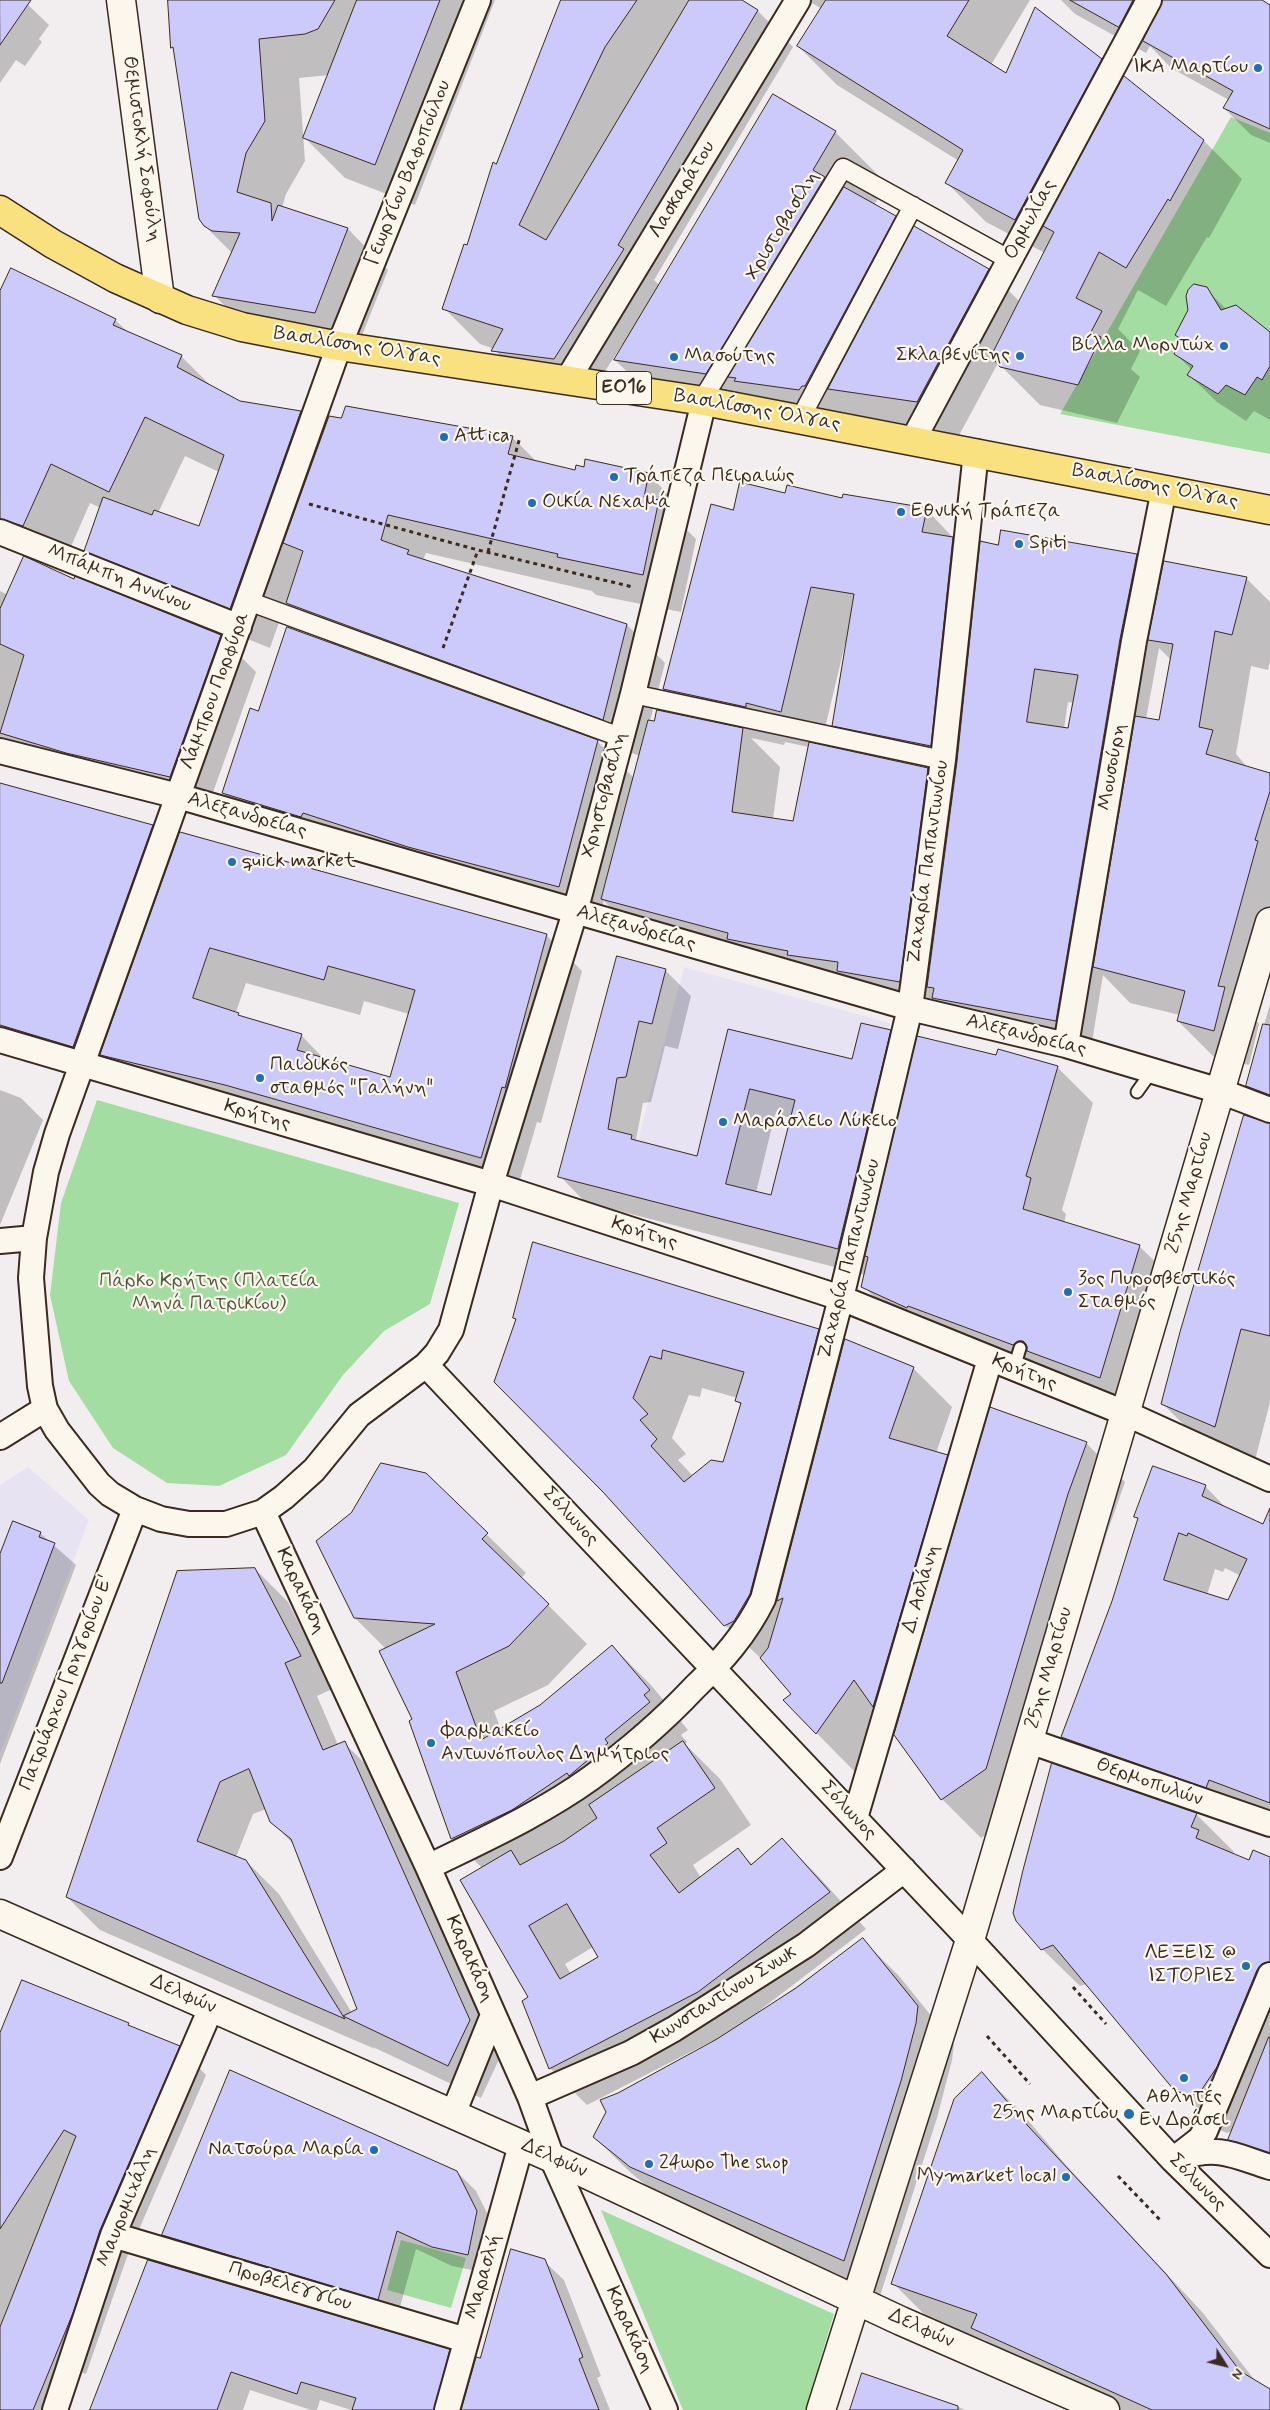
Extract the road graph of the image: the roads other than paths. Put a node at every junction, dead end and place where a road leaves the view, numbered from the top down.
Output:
1 (121, 0) edge
2 (478, 0) edge
3 (798, 0) edge
4 (1149, 0) edge
5 (913, 206) junction
6 (0, 210) edge
7 (1010, 260) junction
8 (160, 298) junction
9 (339, 346) junction
10 (568, 379) junction
11 (704, 401) junction
12 (800, 419) junction
13 (913, 440) junction
14 (976, 452) junction
15 (1164, 489) junction
16 (1270, 510) edge
17 (0, 532) edge
18 (248, 600) junction
19 (239, 627) junction
20 (633, 694) junction
21 (620, 736) junction
22 (0, 751) edge
23 (943, 760) junction
24 (178, 796) junction
25 (575, 912) junction
26 (1270, 922) edge
27 (910, 1008) junction
28 (0, 1040) edge
29 (1066, 1045) junction
30 (82, 1065) junction
31 (1152, 1071) junction
32 (1220, 1091) junction
33 (1137, 1092) dead end
34 (1270, 1110) edge
35 (491, 1184) junction
36 (34, 1238) junction
37 (0, 1241) edge
38 (841, 1298) junction
39 (990, 1359) junction
40 (426, 1365) junction
41 (46, 1408) junction
42 (1125, 1413) junction
43 (0, 1437) edge
44 (1270, 1479) edge
45 (134, 1509) junction
46 (263, 1512) junction
47 (714, 1669) junction
48 (1028, 1741) junction
49 (855, 1818) junction
50 (1270, 1824) edge
51 (0, 1857) edge
52 (428, 1867) junction
53 (904, 1870) junction
54 (0, 1914) edge
55 (970, 1940) junction
56 (1270, 1975) edge
57 (211, 2008) junction
58 (493, 2015) junction
59 (530, 2097) junction
60 (453, 2114) junction
61 (521, 2145) junction
62 (552, 2158) junction
63 (1173, 2160) junction
64 (1270, 2167) edge
65 (113, 2235) junction
66 (1270, 2255) edge
67 (857, 2299) junction
68 (466, 2340) junction
69 (55, 2410) edge
70 (446, 2410) edge
71 (665, 2410) edge
72 (820, 2410) edge
73 (1105, 2410) edge

1 - 8 main road, Θεμιστοκλή Σοφούλη
2 - 9 street, Γεωργίου Βαφοπούλου
3 - 10 street, Λασκαράτου
4 - 7 street, Ορμυλίας
5 - 7 street
5 - 11 street, Χριστοβασίλη
5 - 12 street
6 - 8 main road, Βασιλίσσης Όλγας / ΕΟ16
7 - 13 street, Ορμυλίας
8 - 9 main road, Βασιλίσσης Όλγας / ΕΟ16
9 - 10 main road, Βασιλίσσης Όλγας / ΕΟ16
9 - 18 street, Λάμπρου Πορφύρα
10 - 11 main road, Βασιλίσσης Όλγας / ΕΟ16
11 - 12 main road, Βασιλίσσης Όλγας / ΕΟ16
11 - 20 street, Χρηστοβασίλη
12 - 13 main road, Βασιλίσσης Όλγας / ΕΟ16
13 - 14 main road, Βασιλίσσης Όλγας / ΕΟ16
14 - 15 main road, Βασιλίσσης Όλγας / ΕΟ16
14 - 23 street, Ζαχαρία Παπαντωνίου
15 - 16 main road, Βασιλίσσης Όλγας / ΕΟ16
15 - 29 street, Μουσούρη
17 - 19 street, Μπάμπη Αννίνου
18 - 19 street, Λάμπρου Πορφύρα
18 - 21 street
19 - 24 street, Λάμπρου Πορφύρα
20 - 21 street, Χρηστοβασίλη
20 - 23 street
21 - 25 street, Χρηστοβασίλη
22 - 24 street, Αλεξανδρείας
23 - 27 street, Ζαχαρία Παπαντωνίου
24 - 25 street, Αλεξανδρείας
24 - 30 street, Λάμπρου Πορφύρα
25 - 27 street, Αλεξανδρείας
25 - 35 street, Χρηστοβασίλη
26 - 32 main road, 25ης Μαρτίου
27 - 29 street, Αλεξανδρείας
27 - 38 street, Ζαχαρία Παπαντωνίου
28 - 30 street, Κρήτης
29 - 31 street, Αλεξανδρείας
30 - 35 street, Κρήτης
30 - 36 street, Λάμπρου Πορφύρα
31 - 32 street, Αλεξανδρείας
31 - 33 lane
32 - 34 street, Αλεξανδρείας
32 - 42 main road, 25ης Μαρτίου
35 - 38 street, Κρήτης
35 - 40 street, Χρηστοβασίλη
36 - 37 street
36 - 41 street, Λάμπρου Πορφύρα
38 - 39 street, Κρήτης
38 - 47 street, Ζαχαρία Παπαντωνίου
39 - 42 street, Κρήτης
39 - 49 street, Δ. Ασλάνη
40 - 46 street, Χρηστοβασίλη
40 - 47 street, Σόλωνος
41 - 43 street
41 - 45 street, Λάμπρου Πορφύρα
42 - 44 street, Κρήτης
42 - 48 main road, 25ης Μαρτίου
45 - 46 street, Χρηστοβασίλη
45 - 51 street, Πατριάρχου Γρηγορίου Ε'
46 - 52 street, Καρακάση
47 - 49 street, Σόλωνος
47 - 52 street, Ζαχαρία Παπαντωνίου
48 - 50 street, Θερμοπυλών
48 - 55 main road, 25ης Μαρτίου
49 - 53 street, Σόλωνος
52 - 58 street, Καρακάση
53 - 55 street, Σόλωνος
53 - 59 street, Κωνσταντίνου Σνωκ
54 - 57 main road, Δελφών
55 - 63 street, Σόλωνος
55 - 67 main road, 25ης Μαρτίου
56 - 63 street
57 - 60 main road, Δελφών
57 - 65 street, Μαυρομιχάλη
58 - 59 street, Καρακάση
58 - 60 street
59 - 62 street, Καρακάση
60 - 61 main road, Δελφών
61 - 62 main road, Δελφών
61 - 68 street, Μαρασλή
62 - 67 main road, Δελφών
62 - 71 street, Καρακάση
63 - 64 street
63 - 66 street, Σόλωνος
65 - 68 street, Προβελεγγίου
65 - 69 street, Μαυρομιχάλη
67 - 72 main road, 25ης Μαρτίου
67 - 73 main road, Δελφών
68 - 70 street, Μαρασλή

